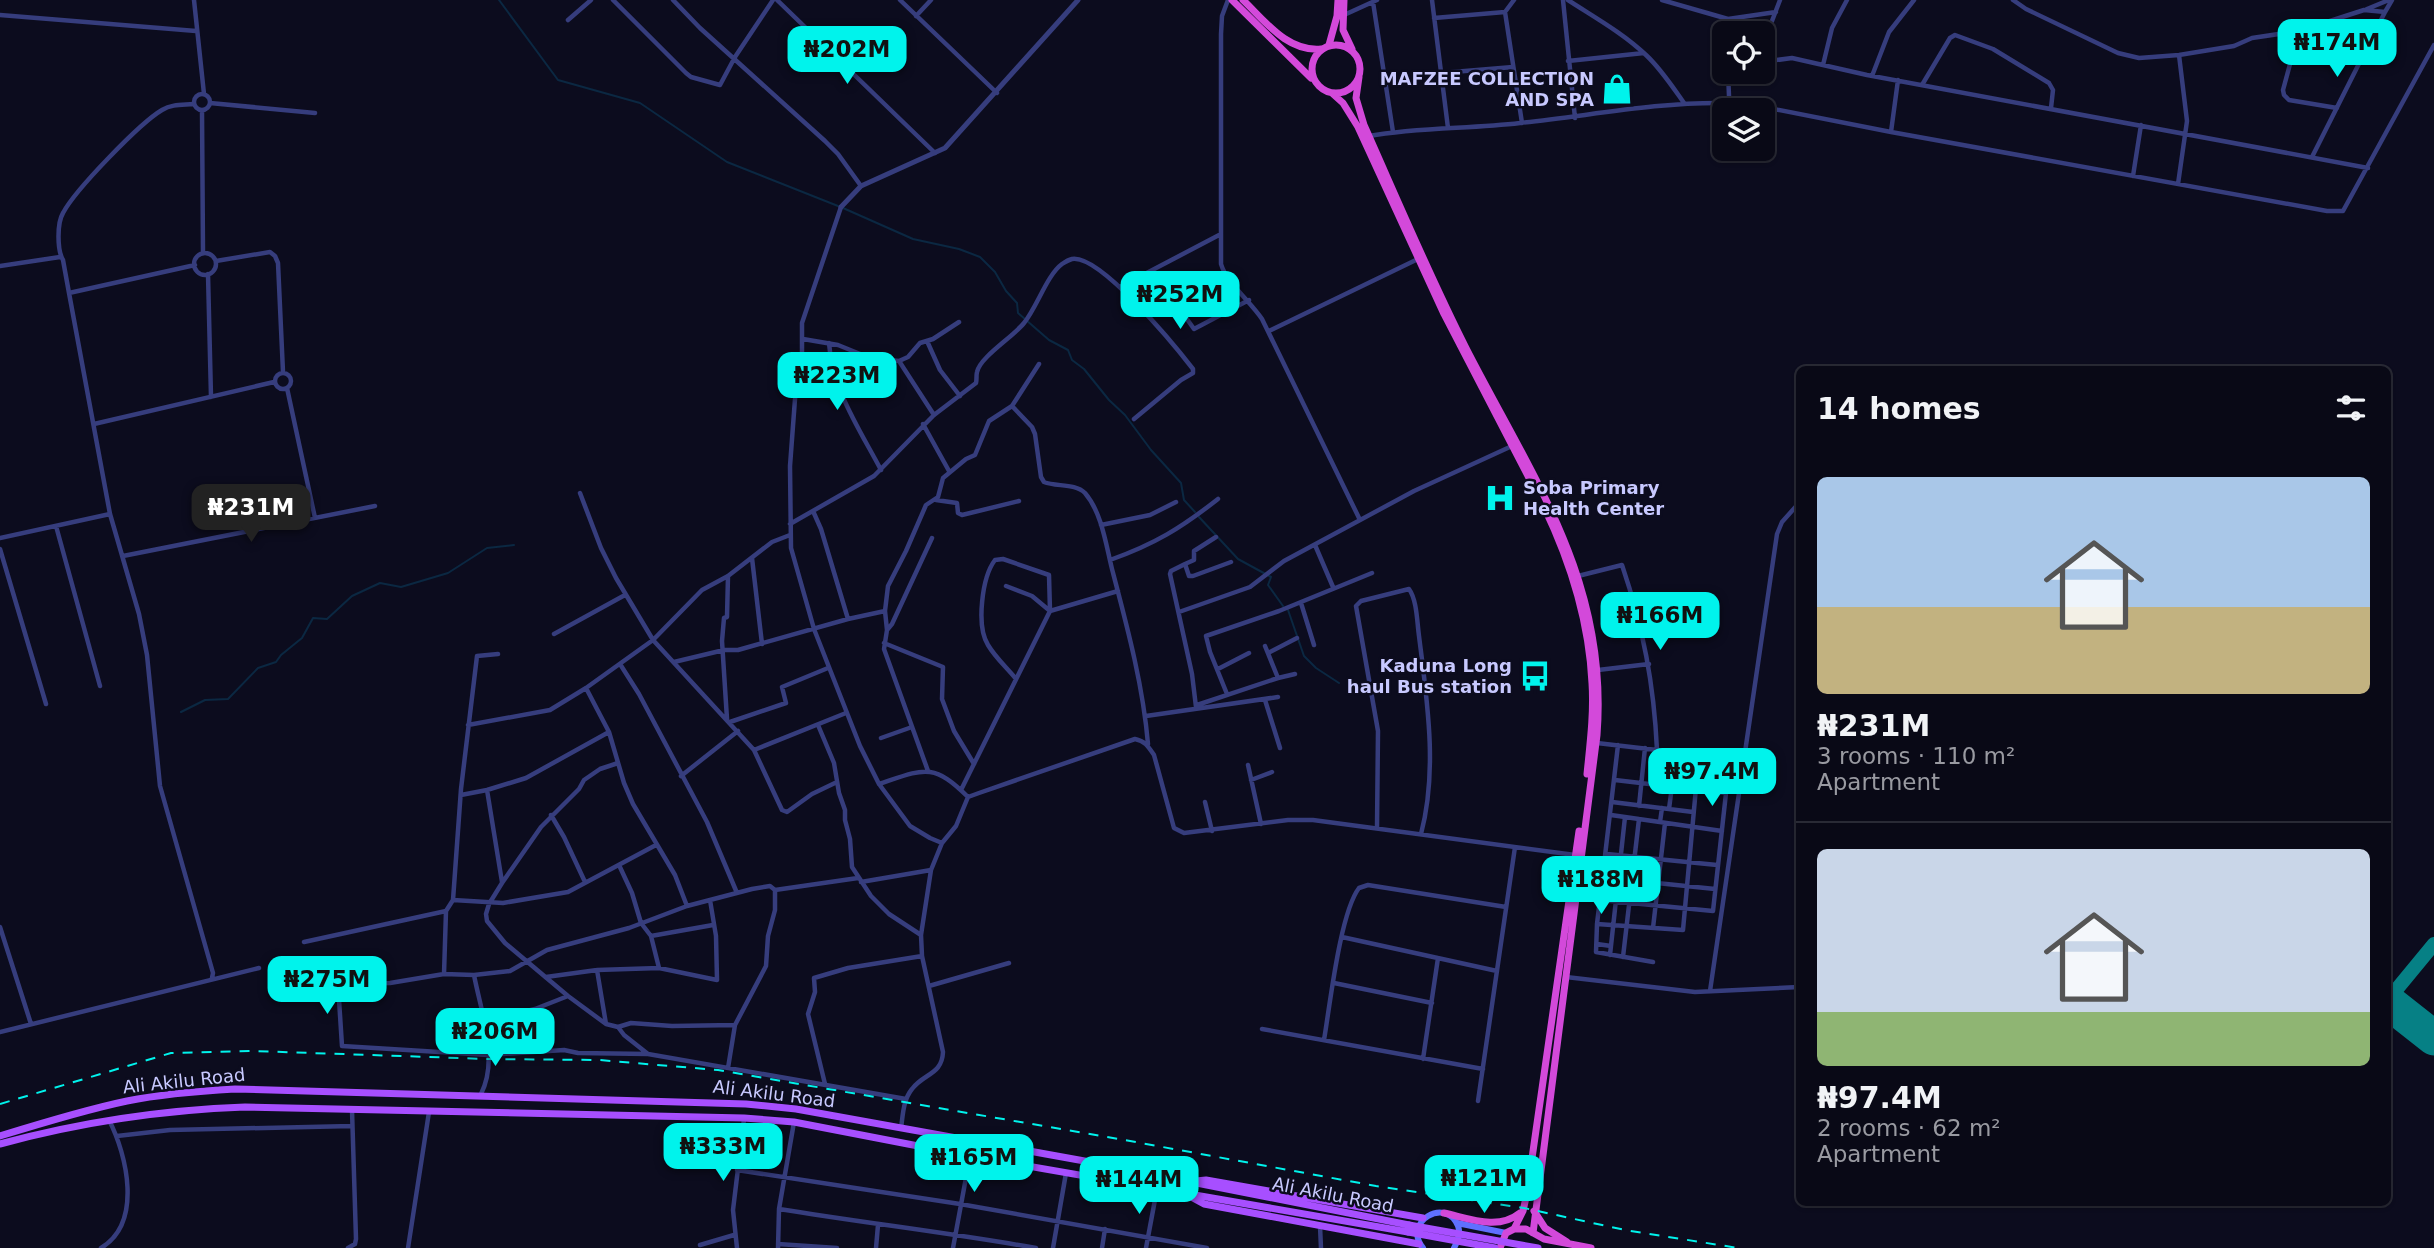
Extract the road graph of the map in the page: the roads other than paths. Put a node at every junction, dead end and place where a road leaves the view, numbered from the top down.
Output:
1 (194, 0) edge
2 (591, 0) edge
3 (613, 0) edge
4 (674, 0) edge
5 (775, 0) edge
6 (900, 0) edge
7 (931, 0) edge
8 (1078, 0) edge
9 (1230, 0) edge
10 (1243, 0) edge
11 (1338, 0) edge
12 (1344, 0) edge
13 (1432, 0) edge
14 (1514, 0) edge
15 (1565, 0) edge
16 (1662, 0) edge
17 (1780, 0) edge
18 (1847, 0) edge
19 (1914, 0) edge
20 (2013, 0) edge
21 (2390, 0) edge
22 (1375, 1) edge
23 (2364, 10) junction
24 (1505, 12) junction
25 (1776, 12) junction
26 (2385, 12) junction
27 (0, 15) edge
28 (1343, 15) junction
29 (916, 16) junction
30 (1434, 18) junction
31 (568, 20) dead end
32 (1772, 21) edge
33 (196, 31) junction
34 (2299, 31) junction
35 (2434, 46) edge
36 (1325, 47) junction
37 (1354, 52) junction
38 (1645, 53) junction
39 (2179, 55) junction
40 (735, 57) junction
41 (1775, 60) edge
42 (1568, 61) junction
43 (1823, 65) junction
44 (1513, 67) junction
45 (1441, 74) junction
46 (1872, 75) junction
47 (1359, 77) junction
48 (1898, 80) junction
49 (1922, 85) junction
50 (1318, 86) junction
51 (997, 93) junction
52 (204, 94) junction
53 (1333, 94) junction
54 (210, 103) junction
55 (1684, 103) junction
56 (1712, 103) edge
57 (194, 104) junction
58 (2051, 108) junction
59 (2337, 108) junction
60 (1775, 109) edge
61 (202, 111) junction
62 (315, 113) dead end
63 (1575, 118) junction
64 (1522, 123) junction
65 (2141, 125) junction
66 (1448, 128) junction
67 (1393, 132) junction
68 (1891, 132) junction
69 (2186, 133) junction
70 (1369, 136) junction
71 (935, 153) junction
72 (2312, 157) junction
73 (2368, 168) junction
74 (2133, 176) junction
75 (2178, 184) junction
76 (861, 186) junction
77 (842, 205) joint
78 (1221, 234) junction
79 (203, 253) junction
80 (60, 257) junction
81 (1418, 259) junction
82 (216, 261) junction
83 (195, 265) junction
84 (0, 266) edge
85 (208, 274) junction
86 (1228, 278) junction
87 (1119, 287) junction
88 (69, 293) junction
89 (1249, 300) junction
90 (959, 322) dead end
91 (1269, 331) junction
92 (803, 339) junction
93 (926, 341) junction
94 (829, 343) junction
95 (899, 361) junction
96 (1039, 364) dead end
97 (284, 372) junction
98 (274, 382) junction
99 (287, 388) junction
100 (211, 397) junction
101 (960, 397) junction
102 (1012, 407) junction
103 (934, 415) junction
104 (1134, 419) dead end
105 (94, 424) junction
106 (923, 424) junction
107 (1512, 446) junction
108 (881, 470) junction
109 (949, 471) junction
110 (580, 493) dead end
111 (935, 499) junction
112 (1219, 499) dead end
113 (1019, 502) dead end
114 (1176, 502) dead end
115 (375, 506) dead end
116 (1796, 506) edge
117 (813, 511) junction
118 (110, 514) junction
119 (315, 518) junction
120 (1360, 520) junction
121 (790, 524) junction
122 (1101, 525) junction
123 (56, 526) junction
124 (790, 535) junction
125 (1216, 537) dead end
126 (0, 538) edge
127 (932, 538) dead end
128 (1314, 545) junction
129 (0, 549) edge
130 (123, 556) junction
131 (752, 557) junction
132 (1110, 560) junction
133 (1231, 562) dead end
134 (1185, 564) junction
135 (1372, 573) dead end
136 (728, 576) junction
137 (1578, 576) junction
138 (1006, 586) dead end
139 (1334, 587) junction
140 (1118, 591) junction
141 (625, 595) junction
142 (1301, 603) junction
143 (885, 611) junction
144 (1050, 611) junction
145 (1179, 612) junction
146 (848, 619) junction
147 (814, 629) junction
148 (887, 630) junction
149 (554, 634) dead end
150 (1297, 638) dead end
151 (653, 640) junction
152 (884, 643) junction
153 (762, 644) junction
154 (1314, 645) dead end
155 (1265, 646) dead end
156 (723, 650) junction
157 (1249, 653) dead end
158 (1268, 653) junction
159 (498, 654) dead end
160 (673, 662) junction
161 (620, 664) junction
162 (1649, 664) junction
163 (828, 668) junction
164 (1217, 669) junction
165 (1598, 670) junction
166 (1295, 674) dead end
167 (1278, 678) junction
168 (1016, 679) junction
169 (100, 686) dead end
170 (586, 688) junction
171 (1227, 694) junction
172 (1278, 697) dead end
173 (1265, 700) junction
174 (46, 704) dead end
175 (1196, 706) junction
176 (846, 713) junction
177 (1146, 716) junction
178 (729, 721) junction
179 (468, 725) junction
180 (817, 725) junction
181 (912, 727) junction
182 (738, 731) junction
183 (609, 732) junction
184 (881, 738) dead end
185 (1596, 743) junction
186 (1148, 745) junction
187 (1618, 745) junction
188 (1280, 748) dead end
189 (1645, 748) junction
190 (754, 750) junction
191 (1657, 750) junction
192 (1699, 755) junction
193 (618, 763) junction
194 (974, 764) junction
195 (1248, 765) dead end
196 (928, 771) junction
197 (1272, 772) dead end
198 (681, 776) junction
199 (1251, 780) junction
200 (1615, 780) junction
201 (837, 782) junction
202 (1641, 783) junction
203 (879, 784) junction
204 (1672, 786) junction
205 (1695, 789) junction
206 (487, 790) junction
207 (961, 790) junction
208 (1726, 793) junction
209 (460, 795) junction
210 (968, 797) junction
211 (1205, 802) dead end
212 (1612, 803) junction
213 (1639, 806) junction
214 (1662, 808) junction
215 (1669, 809) junction
216 (1693, 812) junction
217 (551, 815) junction
218 (1611, 816) junction
219 (1625, 817) junction
220 (1639, 819) junction
221 (1663, 822) junction
222 (1261, 824) junction
223 (1693, 827) junction
224 (1377, 828) junction
225 (1212, 831) junction
226 (1722, 831) junction
227 (1422, 834) junction
228 (942, 842) junction
229 (656, 845) junction
230 (1515, 847) junction
231 (1606, 854) junction
232 (1575, 855) junction
233 (1620, 855) junction
234 (1634, 857) junction
235 (1661, 859) junction
236 (1690, 862) junction
237 (619, 864) junction
238 (1717, 865) junction
239 (931, 870) junction
240 (1578, 872) junction
241 (1604, 876) junction
242 (1618, 878) junction
243 (859, 880) junction
244 (1631, 880) junction
245 (585, 882) junction
246 (502, 883) junction
247 (1658, 883) junction
248 (1687, 886) junction
249 (1715, 889) junction
250 (775, 890) junction
251 (737, 893) junction
252 (453, 900) junction
253 (710, 900) junction
254 (1600, 900) junction
255 (1615, 901) junction
256 (1629, 903) junction
257 (489, 904) junction
258 (687, 906) junction
259 (1656, 906) junction
260 (1506, 907) junction
261 (1686, 909) junction
262 (446, 911) junction
263 (641, 923) junction
264 (1597, 923) junction
265 (713, 925) junction
266 (1613, 925) junction
267 (1626, 926) junction
268 (0, 927) edge
269 (1653, 928) junction
270 (921, 935) junction
271 (651, 936) junction
272 (1342, 937) junction
273 (304, 942) dead end
274 (1597, 944) junction
275 (1611, 946) junction
276 (1611, 955) junction
277 (922, 956) junction
278 (1623, 957) junction
279 (1438, 958) junction
280 (527, 961) junction
281 (1653, 962) dead end
282 (1009, 963) dead end
283 (259, 968) dead end
284 (659, 968) junction
285 (597, 970) junction
286 (1497, 971) junction
287 (444, 974) junction
288 (474, 975) junction
289 (546, 977) junction
290 (1565, 977) junction
291 (212, 978) junction
292 (338, 984) junction
293 (1334, 984) junction
294 (281, 985) dead end
295 (929, 986) junction
296 (1796, 987) edge
297 (1710, 992) junction
298 (568, 996) junction
299 (1432, 1003) junction
300 (483, 1021) junction
301 (31, 1024) junction
302 (607, 1024) junction
303 (736, 1025) junction
304 (618, 1027) junction
305 (1262, 1029) dead end
306 (0, 1032) edge
307 (1324, 1040) junction
308 (648, 1054) junction
309 (488, 1055) junction
310 (1423, 1059) junction
311 (728, 1068) junction
312 (1483, 1069) junction
313 (825, 1084) junction
314 (481, 1094) junction
315 (577, 1097) junction
316 (906, 1099) junction
317 (1478, 1101) dead end
318 (352, 1110) junction
319 (429, 1112) junction
320 (576, 1115) junction
321 (744, 1118) junction
322 (108, 1119) junction
323 (794, 1122) junction
324 (352, 1125) junction
325 (901, 1128) junction
326 (0, 1136) edge
327 (117, 1136) junction
328 (0, 1144) edge
329 (970, 1156) junction
330 (737, 1170) junction
331 (1066, 1172) junction
332 (784, 1177) junction
333 (1185, 1181) junction
334 (1157, 1189) junction
335 (1184, 1193) junction
336 (961, 1205) junction
337 (779, 1209) junction
338 (1523, 1210) junction
339 (1534, 1211) junction
340 (1444, 1213) junction
341 (1423, 1218) junction
342 (1058, 1222) junction
343 (1457, 1223) junction
344 (878, 1225) junction
345 (1320, 1225) junction
346 (1105, 1229) junction
347 (1409, 1229) junction
348 (1510, 1231) junction
349 (955, 1233) junction
350 (734, 1235) junction
351 (1535, 1235) junction
352 (1148, 1238) junction
353 (1571, 1244) junction
354 (700, 1245) dead end
355 (778, 1246) edge
356 (1421, 1246) edge
357 (101, 1248) edge
358 (348, 1248) edge
359 (408, 1248) edge
360 (737, 1248) edge
361 (837, 1248) edge
362 (876, 1248) edge
363 (953, 1248) edge
364 (1036, 1248) edge
365 (1053, 1248) edge
366 (1102, 1248) edge
367 (1146, 1248) edge
368 (1207, 1248) edge
369 (1321, 1248) edge
370 (1454, 1248) edge
371 (1497, 1248) edge
372 (1539, 1248) edge
373 (1591, 1248) edge

1 - 33 street
2 - 31 street
3 - 40 street
4 - 40 street
5 - 40 street
5 - 71 street
6 - 29 street
7 - 29 street
8 - 51 street
9 - 50 highway
9 - 78 street
10 - 36 highway
11 - 36 highway
12 - 28 highway
13 - 30 street
14 - 24 street
15 - 38 street
15 - 42 street
16 - 25 street
17 - 25 street
18 - 43 street
19 - 46 street
20 - 39 street
21 - 23 street
21 - 26 street
22 - 28 street
22 - 67 street
23 - 26 street
23 - 34 street
24 - 30 street
24 - 44 street
25 - 32 street
26 - 59 street
27 - 33 street
28 - 37 highway
29 - 51 street
30 - 45 street
33 - 52 street
34 - 39 street
34 - 59 street
35 - 73 street
36 - 37 highway
36 - 50 highway
37 - 47 highway
38 - 42 street
38 - 55 street
39 - 69 street
40 - 76 street
41 - 43 street
42 - 63 street
43 - 46 street
44 - 45 street
44 - 64 street
45 - 66 street
46 - 48 street
47 - 53 highway
47 - 70 highway
48 - 49 street
48 - 68 street
49 - 58 street
49 - 58 street
50 - 53 highway
51 - 71 street
52 - 54 street
52 - 57 street
53 - 81 highway
54 - 61 street
54 - 62 street
55 - 56 street
55 - 63 street
57 - 61 street
57 - 80 street
58 - 65 street
59 - 72 street
60 - 68 street
61 - 79 street
63 - 64 street
64 - 66 street
65 - 69 street
65 - 74 street
66 - 67 street
67 - 70 street
68 - 74 street
69 - 72 street
69 - 75 street
70 - 137 highway
71 - 76 street
72 - 73 street
73 - 75 street
74 - 75 street
76 - 77 street
77 - 92 street
78 - 86 street
78 - 87 street
79 - 82 street
79 - 83 street
80 - 84 street
80 - 88 street
81 - 91 street
81 - 107 highway
82 - 85 street
82 - 97 street
83 - 85 street
83 - 88 street
85 - 100 street
86 - 89 street
86 - 89 street
87 - 101 street
87 - 104 street
88 - 105 street
89 - 91 street
90 - 93 street
91 - 120 street
92 - 94 street
92 - 121 street
93 - 95 street
93 - 101 street
94 - 95 street
94 - 108 street
95 - 103 street
96 - 102 street
97 - 98 street
97 - 99 street
98 - 99 street
98 - 100 street
99 - 119 street
100 - 105 street
101 - 103 street
102 - 109 street
102 - 122 street
103 - 106 street
105 - 118 street
106 - 108 street
106 - 109 street
107 - 120 street
107 - 232 highway
108 - 117 street
109 - 111 street
110 - 141 street
111 - 113 street
111 - 143 street
112 - 132 street
114 - 122 street
115 - 119 street
116 - 297 street
117 - 121 street
117 - 146 street
118 - 123 street
118 - 130 street
119 - 130 street
120 - 128 street
121 - 124 street
122 - 132 street
123 - 126 street
123 - 169 street
124 - 131 street
124 - 147 street
125 - 134 street
127 - 148 street
128 - 139 street
128 - 145 street
129 - 174 street
130 - 291 street
131 - 136 street
131 - 153 street
132 - 140 street
133 - 134 street
134 - 145 street
135 - 139 street
136 - 151 street
136 - 156 street
137 - 162 street
137 - 165 highway
138 - 144 street
139 - 142 street
140 - 144 street
140 - 177 street
141 - 149 street
141 - 151 street
142 - 154 street
142 - 164 street
143 - 146 street
143 - 148 street
144 - 168 street
144 - 168 street
145 - 175 street
146 - 147 street
147 - 153 street
147 - 163 street
148 - 152 street
150 - 158 street
151 - 160 street
151 - 161 street
152 - 181 street
152 - 194 street
153 - 156 street
155 - 158 street
156 - 160 street
156 - 178 street
157 - 164 street
158 - 167 street
159 - 179 street
160 - 178 street
161 - 170 street
161 - 198 street
162 - 165 street
162 - 191 street
163 - 176 street
163 - 178 street
164 - 171 street
165 - 185 highway
166 - 167 street
167 - 171 street
168 - 194 street
170 - 179 street
170 - 183 street
171 - 175 street
172 - 173 street
173 - 175 street
173 - 188 street
175 - 177 street
176 - 180 street
176 - 203 street
177 - 186 street
178 - 182 street
179 - 209 street
180 - 190 street
180 - 201 street
181 - 184 street
181 - 196 street
182 - 190 street
182 - 198 street
183 - 193 street
183 - 206 street
185 - 187 street
185 - 240 highway
186 - 210 street
186 - 225 street
187 - 189 street
187 - 200 street
189 - 191 street
189 - 202 street
190 - 201 street
191 - 192 street
192 - 205 street
192 - 208 street
193 - 217 street
193 - 229 street
194 - 207 street
195 - 199 street
196 - 203 street
196 - 207 street
197 - 199 street
198 - 251 street
199 - 222 street
200 - 202 street
200 - 212 street
201 - 243 street
202 - 204 street
202 - 213 street
203 - 228 street
204 - 205 street
204 - 215 street
205 - 208 street
205 - 216 street
206 - 209 street
206 - 246 street
207 - 210 street
208 - 226 street
209 - 252 street
210 - 228 street
211 - 225 street
212 - 213 street
212 - 218 street
213 - 214 street
214 - 215 street
214 - 221 street
215 - 216 street
216 - 223 street
217 - 245 street
217 - 246 street
218 - 219 street
218 - 231 street
219 - 220 street
219 - 233 street
220 - 221 street
220 - 234 street
221 - 223 street
221 - 235 street
222 - 224 street
222 - 225 street
223 - 226 street
223 - 236 street
224 - 227 street
224 - 227 street
226 - 238 street
227 - 230 street
228 - 239 street
229 - 237 street
229 - 258 street
230 - 232 street
230 - 260 street
231 - 233 street
231 - 241 street
232 - 338 highway
233 - 234 street
233 - 242 street
234 - 235 street
234 - 244 street
235 - 236 street
235 - 247 street
236 - 238 street
236 - 248 street
237 - 245 street
237 - 263 street
238 - 249 street
239 - 243 street
239 - 270 street
240 - 241 street
240 - 290 highway
241 - 242 street
241 - 254 street
242 - 244 street
242 - 255 street
243 - 250 street
243 - 270 street
244 - 247 street
244 - 256 street
245 - 257 street
246 - 257 street
247 - 248 street
247 - 259 street
248 - 249 street
248 - 261 street
249 - 261 street
250 - 251 street
250 - 303 street
251 - 253 street
252 - 257 street
252 - 262 street
253 - 258 street
253 - 265 street
254 - 255 street
254 - 264 street
255 - 256 street
255 - 266 street
256 - 259 street
256 - 267 street
257 - 280 street
258 - 263 street
259 - 261 street
259 - 269 street
260 - 272 street
260 - 286 street
261 - 269 street
262 - 273 street
262 - 287 street
263 - 271 street
263 - 280 street
264 - 266 street
264 - 274 street
265 - 271 street
265 - 284 street
266 - 267 street
266 - 275 street
267 - 269 street
267 - 278 street
268 - 301 street
270 - 277 street
271 - 284 street
272 - 279 street
272 - 293 street
274 - 275 street
274 - 276 street
275 - 276 street
276 - 278 street
277 - 295 street
277 - 313 street
278 - 281 street
279 - 286 street
279 - 299 street
280 - 288 street
280 - 289 street
282 - 295 street
283 - 291 street
284 - 285 street
285 - 289 street
285 - 302 street
286 - 312 street
287 - 288 street
287 - 292 street
288 - 300 street
289 - 298 street
290 - 297 street
290 - 339 highway
291 - 301 street
292 - 294 street
292 - 309 street
293 - 299 street
293 - 307 street
295 - 316 street
296 - 297 street
298 - 300 street
298 - 302 street
299 - 310 street
300 - 309 street
301 - 306 street
302 - 304 street
303 - 304 street
303 - 311 street
304 - 308 street
305 - 307 street
307 - 310 street
308 - 309 street
308 - 311 street
309 - 314 street
310 - 312 street
311 - 313 street
312 - 317 street
313 - 316 street
314 - 315 main road, Ali Akilu Road
314 - 326 main road, Ali Akilu Road
315 - 320 main road
315 - 325 main road, Ali Akilu Road
316 - 325 street
318 - 319 main road, Ali Akilu Road
318 - 322 main road, Ali Akilu Road
318 - 324 street
319 - 320 main road, Ali Akilu Road
319 - 359 street
320 - 321 main road, Ali Akilu Road
321 - 323 main road, Ali Akilu Road
321 - 330 street
322 - 327 street
322 - 328 main road, Ali Akilu Road
323 - 329 main road, Ali Akilu Road
323 - 332 street
324 - 327 street
324 - 358 street
325 - 333 main road, Ali Akilu Road
327 - 357 street
329 - 331 main road, Ali Akilu Road
329 - 336 street
330 - 332 street
330 - 350 street
331 - 334 main road, Ali Akilu Road
331 - 342 street
332 - 336 street
332 - 337 street
333 - 341 main road
333 - 347 main road, Ali Akilu Road
334 - 335 main road, Ali Akilu Road
334 - 352 street
335 - 345 main road
335 - 347 main road, Ali Akilu Road
336 - 342 street
336 - 349 street
337 - 344 street
337 - 355 street
338 - 340 highway
338 - 348 highway
339 - 351 highway
339 - 353 highway
340 - 341 main road
340 - 343 main road
341 - 356 main road
342 - 346 street
342 - 365 street
343 - 348 main road
343 - 370 main road
344 - 349 street
344 - 362 street
345 - 356 main road
345 - 369 street
346 - 352 street
346 - 366 street
347 - 371 main road, Ali Akilu Road, bridge
347 - 372 main road, Ali Akilu Road, bridge
348 - 351 highway
348 - 371 highway
349 - 363 street
349 - 364 street
350 - 354 street
350 - 360 street
351 - 353 highway
351 - 372 highway
352 - 367 street
352 - 368 street
353 - 373 highway
355 - 361 street

